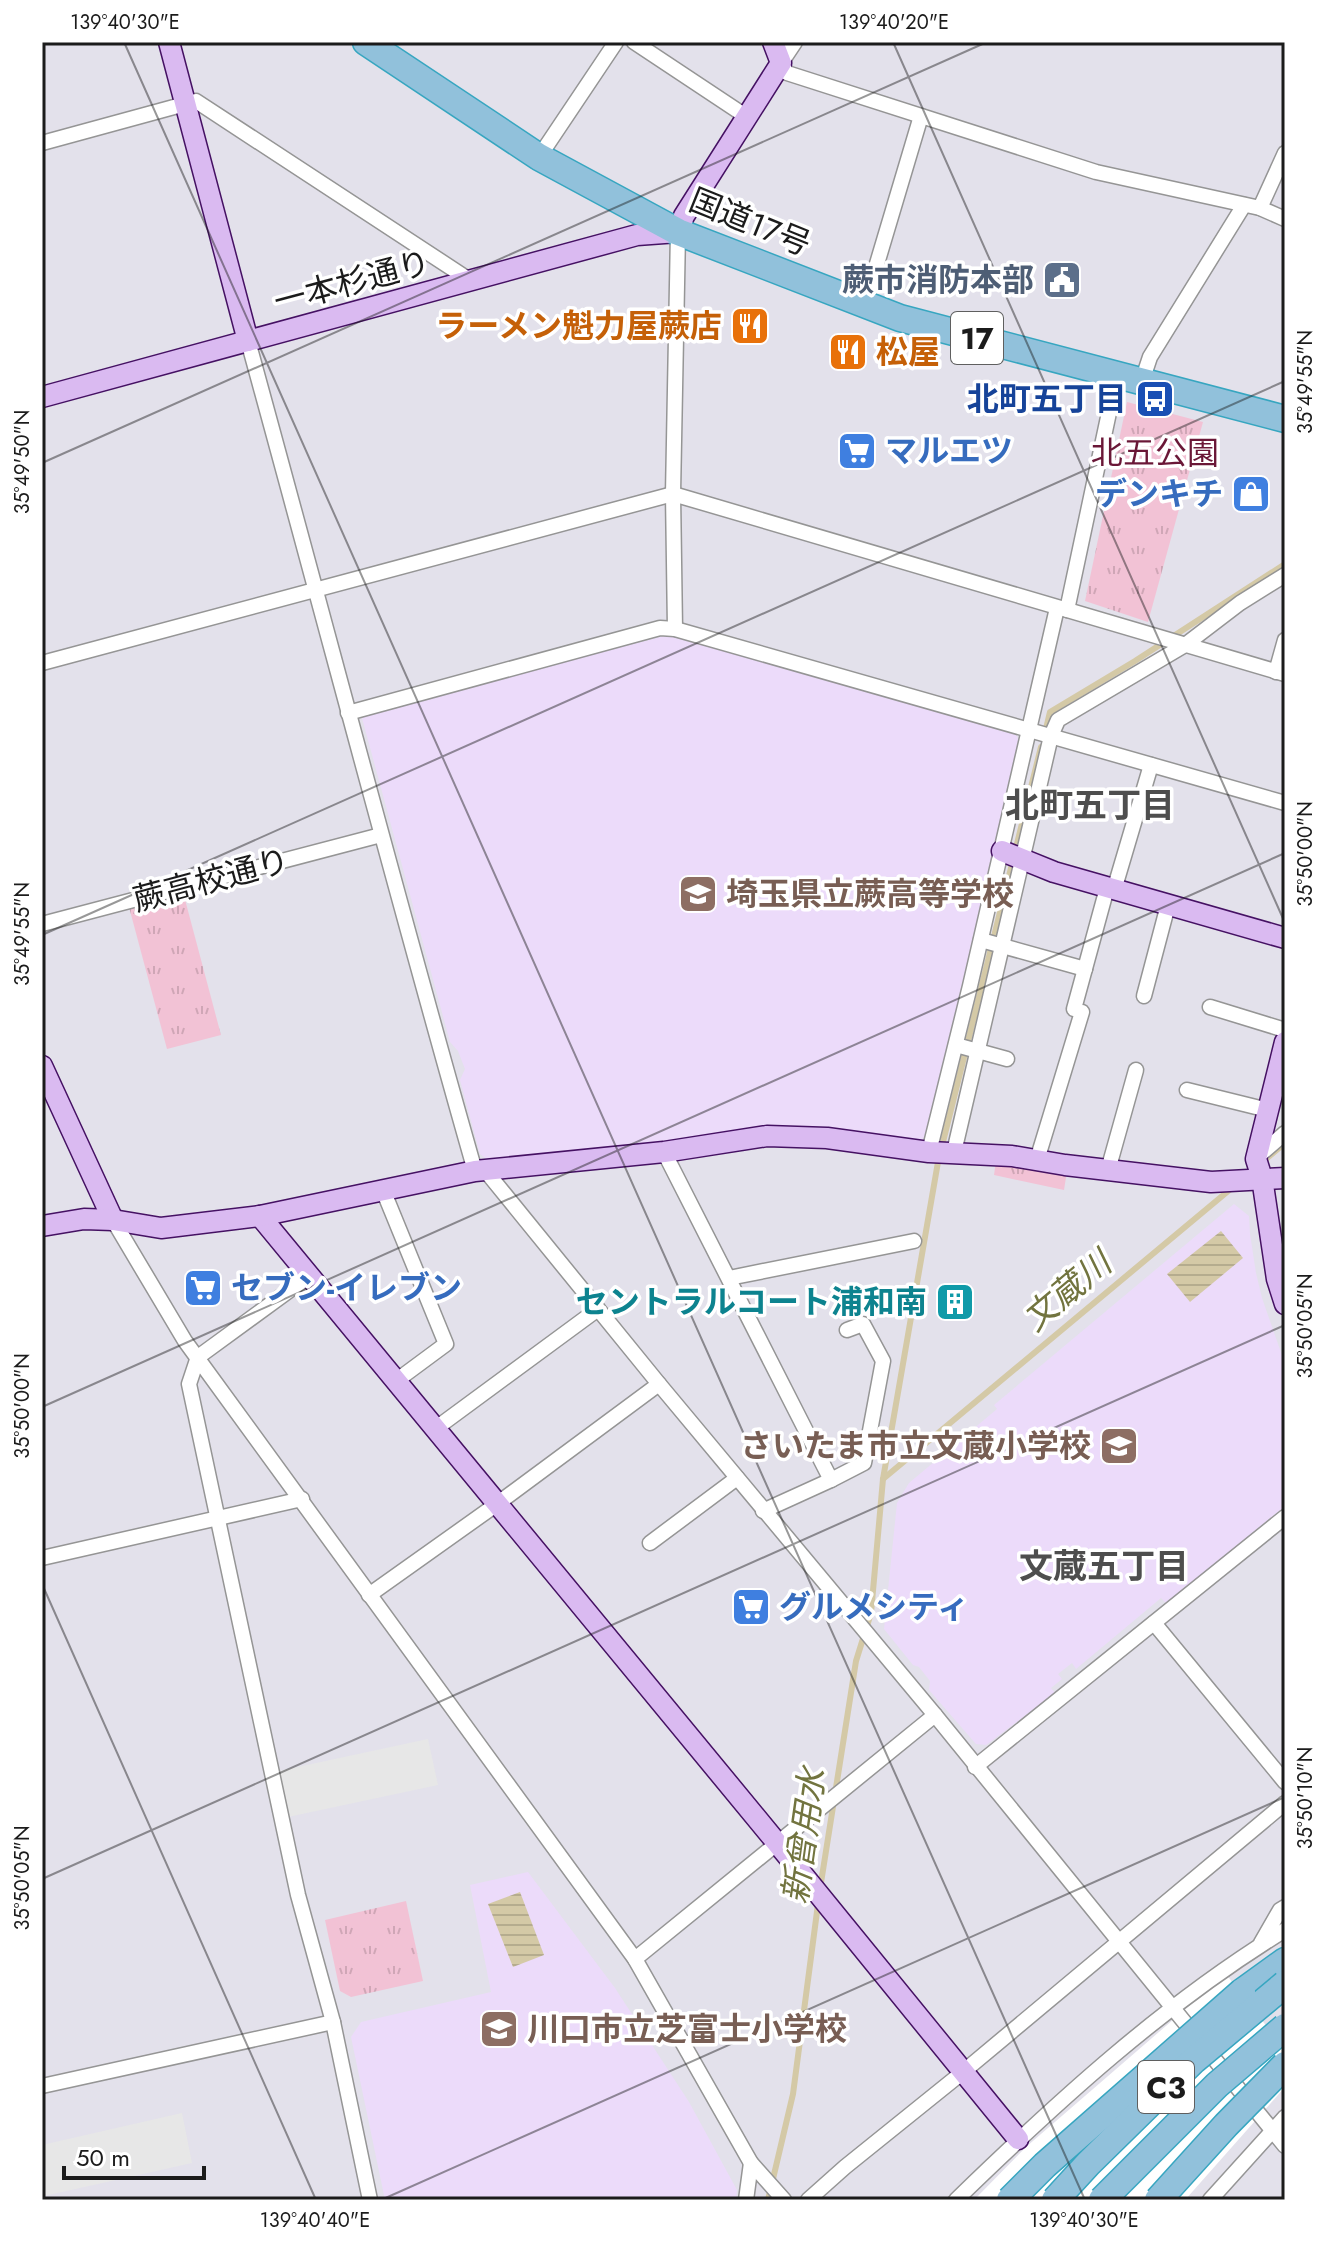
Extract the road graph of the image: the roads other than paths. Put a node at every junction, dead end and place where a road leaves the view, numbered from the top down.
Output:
1 (169, 42) edge
2 (366, 42) edge
3 (616, 42) edge
4 (634, 42) edge
5 (773, 42) edge
6 (795, 42) edge
7 (784, 68) junction
8 (186, 104) junction
9 (921, 116) junction
10 (747, 117) junction
11 (42, 143) edge
12 (1285, 153) edge
13 (539, 157) junction
14 (1244, 205) junction
15 (1260, 208) junction
16 (1285, 219) edge
17 (678, 232) junction
18 (471, 281) junction
19 (865, 304) junction
20 (248, 341) junction
21 (1130, 378) junction
22 (42, 397) edge
23 (1285, 419) edge
24 (673, 494) junction
25 (1285, 575) edge
26 (317, 590) junction
27 (1062, 609) junction
28 (675, 629) junction
29 (1285, 640) edge
30 (1182, 644) junction
31 (42, 663) edge
32 (1281, 673) edge
33 (348, 713) junction
34 (1042, 734) junction
35 (1151, 765) junction
36 (1285, 803) edge
37 (381, 835) junction
38 (1013, 856) junction
39 (1111, 889) junction
40 (1168, 905) junction
41 (42, 924) edge
42 (1285, 938) edge
43 (982, 941) junction
44 (1002, 946) junction
45 (1085, 969) junction
46 (971, 986) junction
47 (992, 990) junction
48 (1144, 996) dead end
49 (1210, 1007) dead end
50 (1285, 1030) edge
51 (1285, 1042) edge
52 (957, 1045) junction
53 (977, 1051) junction
54 (1007, 1059) dead end
55 (42, 1066) edge
56 (1136, 1070) dead end
57 (1187, 1090) dead end
58 (1268, 1110) junction
59 (1285, 1133) edge
60 (664, 1152) junction
61 (930, 1152) junction
62 (953, 1152) junction
63 (1037, 1160) junction
64 (1108, 1170) junction
65 (480, 1171) junction
66 (1257, 1171) junction
67 (1285, 1178) edge
68 (383, 1190) junction
69 (260, 1216) junction
70 (113, 1220) junction
71 (42, 1226) edge
72 (914, 1241) dead end
73 (309, 1276) junction
74 (729, 1278) junction
75 (1285, 1304) edge
76 (598, 1309) junction
77 (847, 1330) dead end
78 (198, 1357) junction
79 (396, 1381) junction
80 (659, 1384) junction
81 (435, 1429) junction
82 (737, 1478) junction
83 (831, 1480) junction
84 (302, 1499) junction
85 (497, 1504) junction
86 (763, 1511) junction
87 (1285, 1517) edge
88 (217, 1520) junction
89 (650, 1543) dead end
90 (42, 1558) edge
91 (369, 1595) junction
92 (1154, 1623) junction
93 (935, 1715) junction
94 (975, 1767) junction
95 (1285, 1782) edge
96 (1285, 1803) edge
97 (777, 1843) junction
98 (1285, 1907) edge
99 (1285, 1930) edge
100 (1118, 1943) junction
101 (1260, 1945) junction
102 (635, 1959) junction
103 (1285, 1961) edge
104 (1285, 1984) edge
105 (1171, 2007) junction
106 (333, 2022) junction
107 (1285, 2027) edge
108 (1285, 2065) edge
109 (963, 2072) junction
110 (42, 2086) edge
111 (1285, 2117) edge
112 (1272, 2130) junction
113 (1018, 2139) junction
114 (1285, 2146) edge
115 (751, 2163) junction
116 (782, 2198) edge
117 (1159, 2198) edge
118 (370, 2200) edge
119 (746, 2200) edge
120 (808, 2200) edge
121 (956, 2200) edge
122 (1010, 2200) edge
123 (1055, 2200) edge
124 (1102, 2200) edge
125 (1210, 2200) edge

1 - 8 street
2 - 13 highway, 国道17号 / 17
3 - 13 street
4 - 10 street
5 - 7 street
6 - 7 street
7 - 9 street
7 - 10 street
8 - 11 street
8 - 18 street
8 - 20 street
9 - 14 street
9 - 19 street
10 - 17 street
12 - 15 street
13 - 17 highway, 国道17号 / 17
14 - 15 street
14 - 21 street
15 - 16 street
17 - 18 street, 一本杉通り
17 - 19 highway, 国道17号 / 17
17 - 24 street
18 - 20 street, 一本杉通り
19 - 21 highway, 国道17号 / 17
20 - 22 street, 一本杉通り
20 - 26 street
21 - 23 highway, 国道17号 / 17
21 - 27 street
24 - 26 street
24 - 27 street
24 - 28 street
25 - 30 street
26 - 31 street
26 - 33 street
27 - 30 street
27 - 34 street
28 - 33 street
28 - 34 street
29 - 32 street
30 - 32 street
30 - 34 street
33 - 37 street
34 - 35 street
34 - 38 street
34 - 38 street
35 - 36 street
35 - 39 street
37 - 41 street, 蕨高校通り
37 - 65 street
38 - 39 street
38 - 43 street
38 - 44 street
39 - 40 street
39 - 45 street
40 - 42 street
40 - 48 street
43 - 44 street
43 - 46 street
44 - 45 street
44 - 47 street
45 - 63 street
46 - 47 street
46 - 52 street
47 - 53 street
49 - 50 street
51 - 58 street
52 - 53 street
52 - 61 street
53 - 54 street
53 - 62 street
55 - 70 street
56 - 64 street
57 - 58 street
58 - 66 street
59 - 66 street
60 - 61 street
60 - 65 street
60 - 74 street
61 - 62 street
62 - 63 street
63 - 64 street
64 - 66 street
65 - 68 street
65 - 76 street
66 - 67 street
66 - 75 street
68 - 69 street
68 - 79 street
69 - 70 street
69 - 73 street
70 - 71 street
70 - 78 street
72 - 74 street
73 - 78 street
73 - 79 street
74 - 83 street
76 - 80 street
76 - 81 street
77 - 83 street
78 - 84 street
78 - 88 street
79 - 81 street
80 - 82 street
80 - 85 street
81 - 85 street
82 - 86 street
82 - 89 street
83 - 86 street
84 - 88 street
84 - 91 street
85 - 91 street
85 - 97 street
86 - 93 street
87 - 92 street
88 - 90 street
88 - 106 street
91 - 102 street
92 - 94 street
92 - 95 street
93 - 94 street
93 - 97 street
94 - 100 street
96 - 100 street
97 - 102 street
97 - 109 street
98 - 101 street
99 - 101 street
100 - 105 street
100 - 109 street
101 - 105 street
102 - 115 street
103 - 122 highway, bridge
104 - 123 highway, C3, bridge
105 - 112 street
105 - 113 street
106 - 110 street
106 - 118 street
107 - 124 highway, C3, bridge
108 - 117 highway, bridge
109 - 113 street
109 - 120 street
111 - 112 street
112 - 114 street
112 - 125 street
113 - 121 street
115 - 116 street
115 - 119 street

